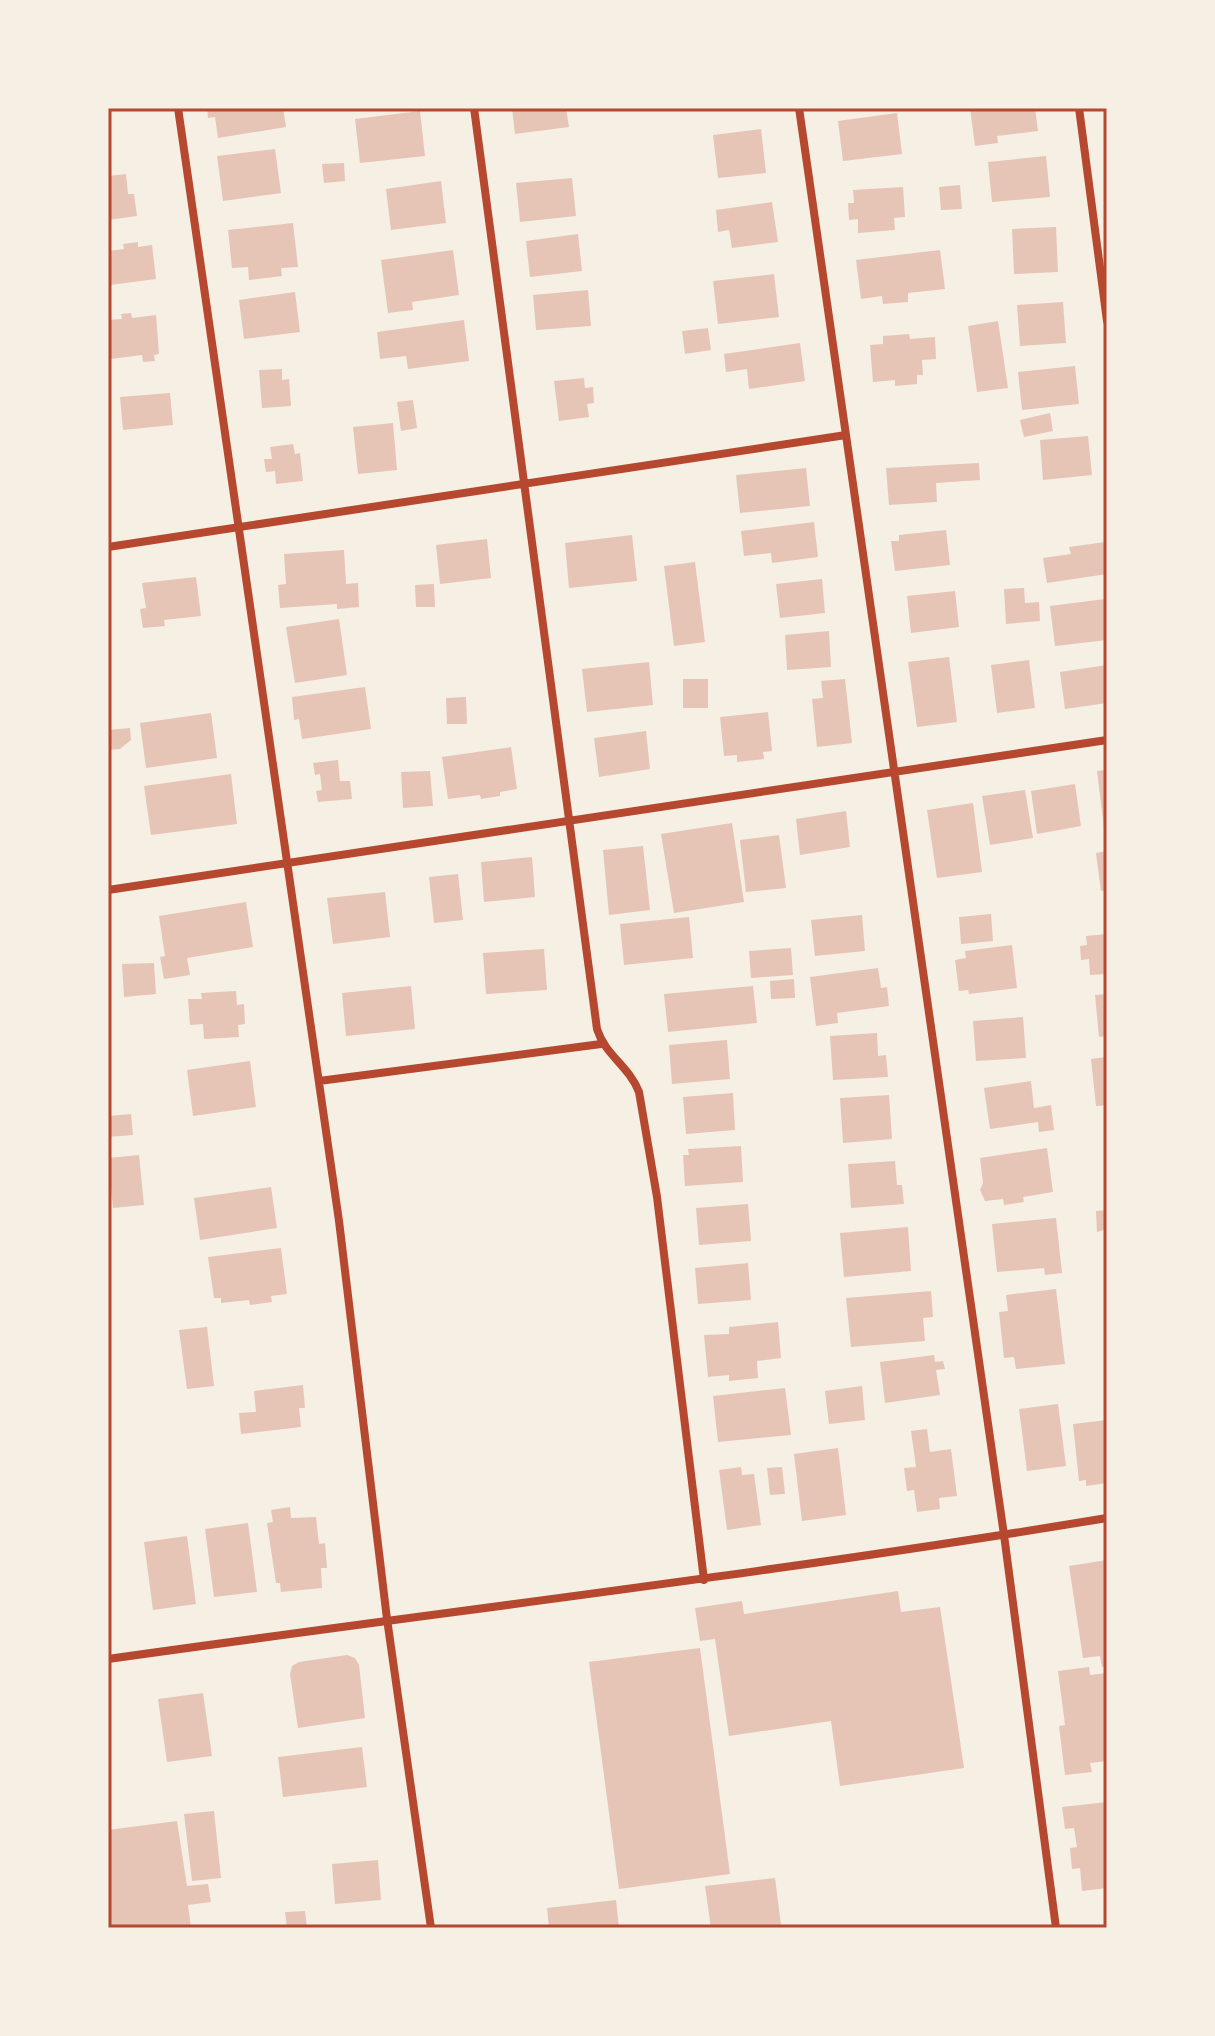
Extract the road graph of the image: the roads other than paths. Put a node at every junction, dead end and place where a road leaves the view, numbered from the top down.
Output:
1 (178, 108) edge
2 (474, 108) edge
3 (799, 108) edge
4 (1079, 108) edge
5 (1107, 321) edge
6 (846, 435) junction
7 (525, 484) junction
8 (238, 527) junction
9 (108, 547) edge
10 (1107, 740) edge
11 (893, 771) junction
12 (568, 822) junction
13 (289, 863) junction
14 (108, 890) edge
15 (601, 1044) junction
16 (319, 1081) junction
17 (1107, 1518) edge
18 (1004, 1535) junction
19 (704, 1580) junction
20 (387, 1619) junction
21 (108, 1659) edge
22 (431, 1928) edge
23 (1056, 1928) edge

1 - 8 street
2 - 7 street
3 - 6 street
4 - 5 street
6 - 7 street
6 - 11 street
7 - 8 street
7 - 12 street
8 - 9 street
8 - 13 street
10 - 11 street
11 - 12 street
11 - 18 street
12 - 13 street
12 - 15 street
13 - 14 street
13 - 16 street
15 - 16 street
15 - 19 street
16 - 20 street
17 - 18 street
18 - 19 street
18 - 23 street
19 - 20 street
20 - 21 street
20 - 22 street

